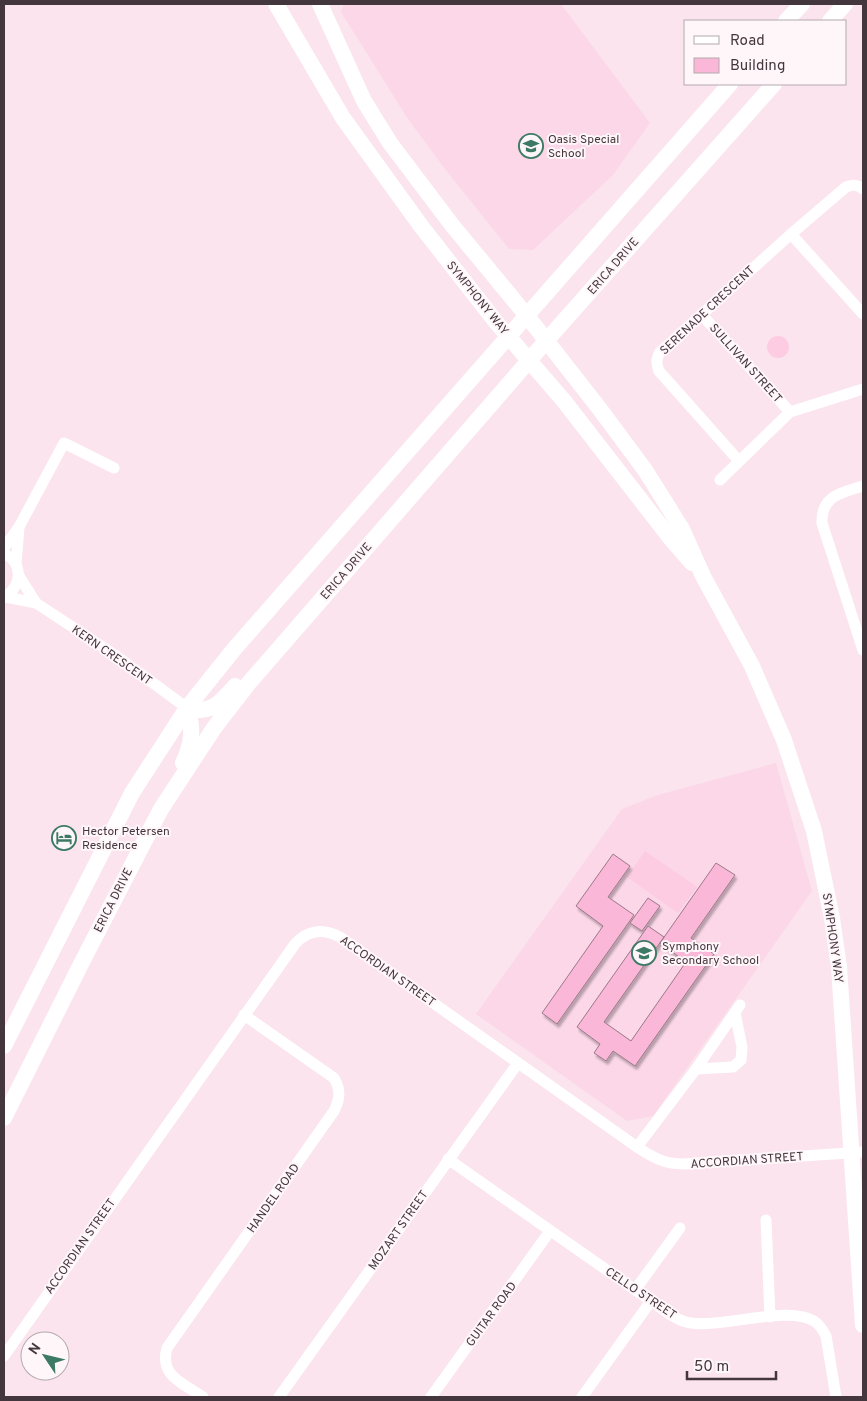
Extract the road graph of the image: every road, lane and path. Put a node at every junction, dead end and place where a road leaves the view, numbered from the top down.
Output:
1 (277, 4) edge
2 (320, 4) edge
3 (802, 4) edge
4 (845, 4) edge
5 (787, 20) edge
6 (831, 20) edge
7 (729, 85) edge
8 (773, 85) edge
9 (863, 189) edge
10 (791, 234) junction
11 (702, 314) junction
12 (863, 314) edge
13 (527, 316) junction
14 (509, 336) junction
15 (546, 341) junction
16 (530, 361) junction
17 (863, 389) edge
18 (790, 412) junction
19 (739, 461) junction
20 (114, 468) dead end
21 (720, 480) dead end
22 (863, 486) edge
23 (19, 527) junction
24 (4, 548) edge
25 (4, 554) edge
26 (16, 564) junction
27 (19, 576) junction
28 (703, 576) junction
29 (5, 597) edge
30 (321, 600) junction
31 (36, 603) junction
32 (863, 650) edge
33 (187, 708) junction
34 (170, 795) junction
35 (244, 1015) junction
36 (4, 1046) edge
37 (518, 1063) junction
38 (696, 1069) junction
39 (4, 1118) edge
40 (636, 1147) junction
41 (857, 1153) edge
42 (448, 1160) junction
43 (766, 1220) dead end
44 (680, 1228) dead end
45 (550, 1231) junction
46 (635, 1290) junction
47 (651, 1301) junction
48 (770, 1317) junction
49 (863, 1325) edge
50 (4, 1356) edge
51 (202, 1397) edge
52 (279, 1397) edge
53 (431, 1397) edge
54 (582, 1397) edge
55 (836, 1397) edge

1 - 14 main road, SYMPHONY WAY
2 - 13 main road, SYMPHONY WAY
3 - 5 main road
4 - 6 main road
7 - 13 main road
8 - 15 main road, ERICA DRIVE
9 - 10 street, SERENADE CRESCENT
10 - 11 street, SERENADE CRESCENT
10 - 12 street
11 - 18 street, SULLIVAN STREET
11 - 19 street, SERENADE CRESCENT
13 - 14 main road
13 - 15 main road, SYMPHONY WAY
14 - 16 main road, SYMPHONY WAY
14 - 33 main road
15 - 16 main road, ERICA DRIVE
15 - 28 main road, SYMPHONY WAY
16 - 28 main road, SYMPHONY WAY
16 - 30 main road, ERICA DRIVE
17 - 18 street
18 - 19 street
19 - 21 street
20 - 23 street
22 - 32 street
23 - 24 street
23 - 26 street, KERN CRESCENT
25 - 26 street
26 - 27 street, KERN CRESCENT
27 - 29 street
27 - 31 street, KERN CRESCENT
28 - 41 main road, SYMPHONY WAY
29 - 31 street, KERN CRESCENT
30 - 33 main road
30 - 34 main road, ERICA DRIVE
31 - 33 street, KERN CRESCENT
33 - 34 main road
33 - 36 main road
34 - 39 main road, ERICA DRIVE
35 - 37 street, ACCORDIAN STREET
35 - 50 street, ACCORDIAN STREET
35 - 51 street, HANDEL ROAD
37 - 40 street, ACCORDIAN STREET
37 - 42 street, MOZART STREET
38 - 38 street
38 - 40 street
40 - 41 street, ACCORDIAN STREET
41 - 49 main road, SYMPHONY WAY
42 - 45 street, CELLO STREET
42 - 52 street, MOZART STREET
43 - 48 street
44 - 46 street
45 - 46 street, CELLO STREET
45 - 53 street, GUITAR ROAD
46 - 47 street, CELLO STREET
47 - 48 street, CELLO STREET
47 - 54 street
48 - 55 street, CELLO STREET

